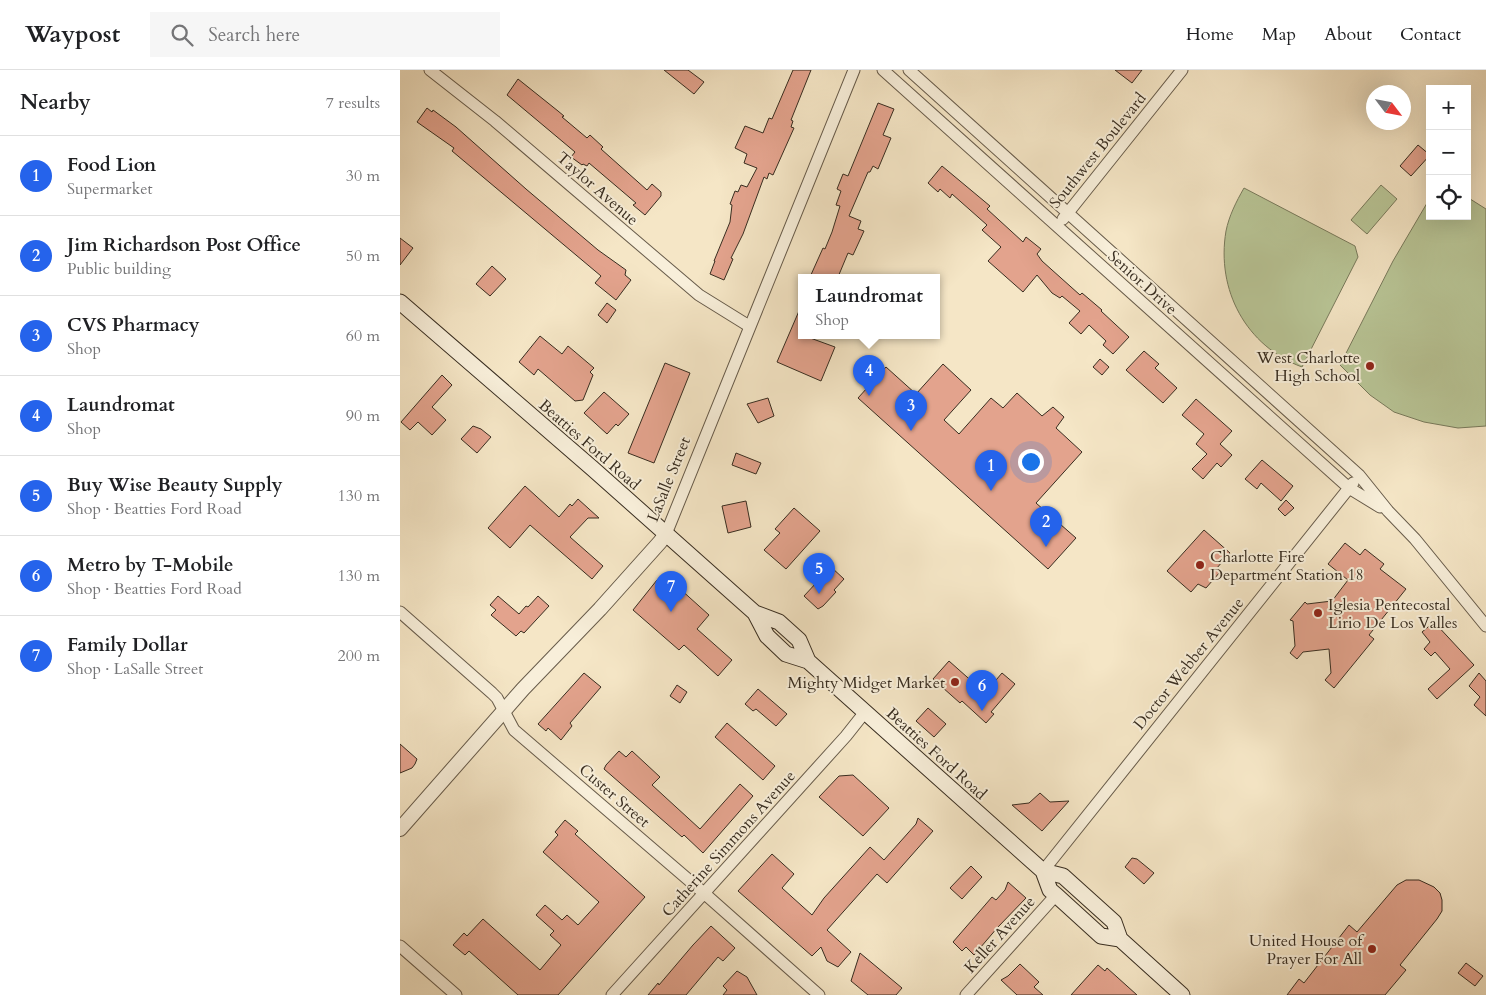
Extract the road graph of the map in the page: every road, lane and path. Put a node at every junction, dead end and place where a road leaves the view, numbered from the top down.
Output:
1 (430, 70) edge
2 (854, 70) edge
3 (882, 70) edge
4 (909, 70) edge
5 (1182, 70) edge
6 (1067, 213) junction
7 (1057, 226) junction
8 (400, 302) edge
9 (749, 326) junction
10 (1359, 475) junction
11 (1349, 488) junction
12 (1388, 511) junction
13 (666, 534) junction
14 (400, 612) edge
15 (1486, 626) edge
16 (504, 711) junction
17 (865, 712) junction
18 (400, 829) edge
19 (1043, 871) junction
20 (705, 894) junction
21 (1056, 896) junction
22 (1120, 939) junction
23 (400, 946) edge
24 (456, 995) edge
25 (612, 995) edge
26 (819, 995) edge
27 (966, 995) edge
28 (1182, 995) edge

1 - 9 street, Taylor Avenue
2 - 9 street, LaSalle Street
3 - 7 street, Senior Drive
4 - 6 street, Senior Drive
5 - 6 street, Southwest Boulevard
6 - 7 street, Southwest Boulevard
6 - 10 street, Senior Drive
7 - 11 street, Senior Drive
8 - 13 main road, Beatties Ford Road
9 - 13 street, LaSalle Street
10 - 11 street, Doctor Webber Avenue
10 - 12 street, Senior Drive
11 - 12 street, Senior Drive
11 - 19 street, Doctor Webber Avenue
12 - 15 street, Senior Drive
13 - 16 street, LaSalle Street
13 - 17 main road, Beatties Ford Road
14 - 16 street, Custer Street
16 - 18 street, LaSalle Street
16 - 20 street, Custer Street
17 - 19 main road, Beatties Ford Road
17 - 20 street, Catherine Simmons Avenue
19 - 21 main road, Beatties Ford Road
19 - 22 main road, Beatties Ford Road
20 - 25 street, Catherine Simmons Avenue
20 - 26 street, Custer Street
21 - 22 main road, Beatties Ford Road
21 - 27 street, Keller Avenue
22 - 28 main road, Beatties Ford Road
23 - 24 street

